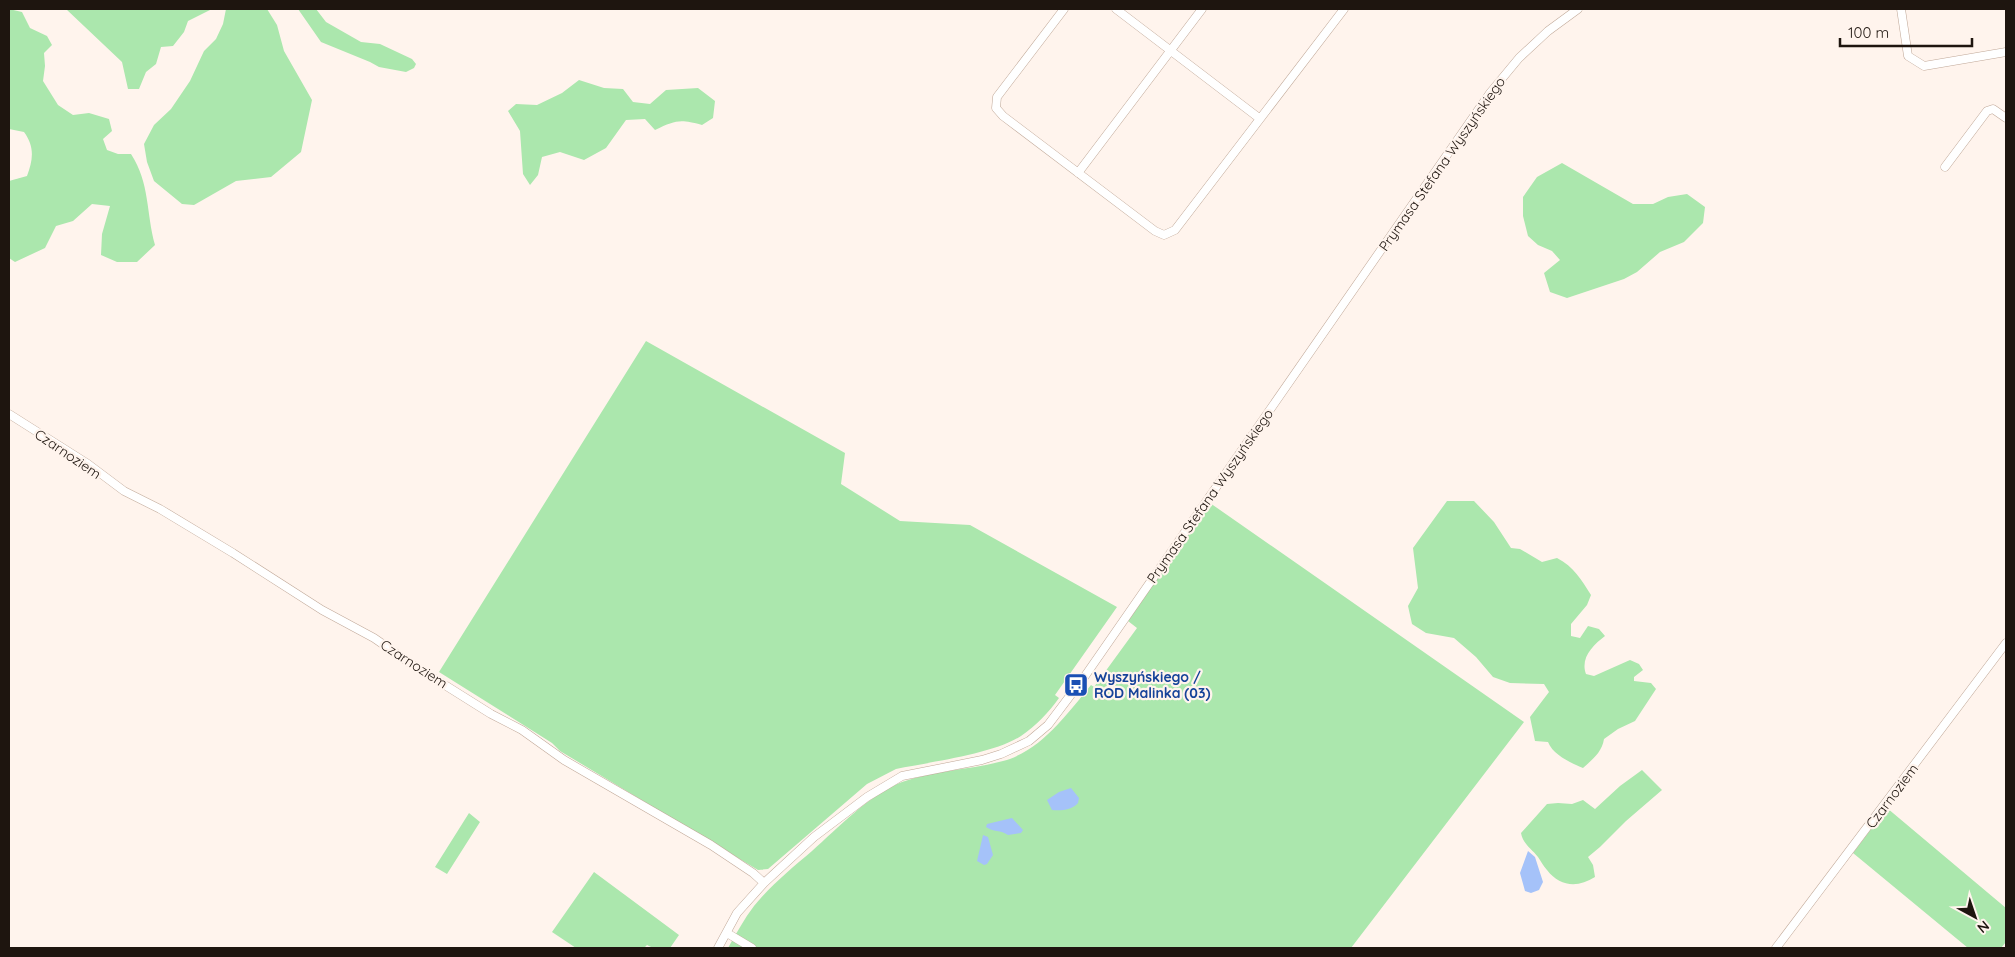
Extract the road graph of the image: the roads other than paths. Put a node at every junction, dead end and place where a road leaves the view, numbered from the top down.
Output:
1 (1064, 9) edge
2 (1116, 9) edge
3 (1202, 9) edge
4 (1344, 9) edge
5 (1578, 9) edge
6 (1901, 9) edge
7 (1170, 50) junction
8 (2006, 52) edge
9 (1259, 118) junction
10 (2006, 118) edge
11 (1945, 167) dead end
12 (1078, 173) junction
13 (9, 414) edge
14 (2006, 643) edge
15 (764, 882) junction
16 (727, 933) junction
17 (718, 948) edge
18 (752, 948) edge
19 (1776, 948) edge

1 - 12 street
2 - 7 street
3 - 7 street
4 - 9 street
5 - 15 street, Prymasa Stefana Wyszyńskiego
6 - 8 street
7 - 9 street
7 - 12 street
9 - 12 street
10 - 11 street
13 - 15 street, Czarnoziem
14 - 19 street, Czarnoziem
15 - 16 street
16 - 17 street
16 - 18 street

